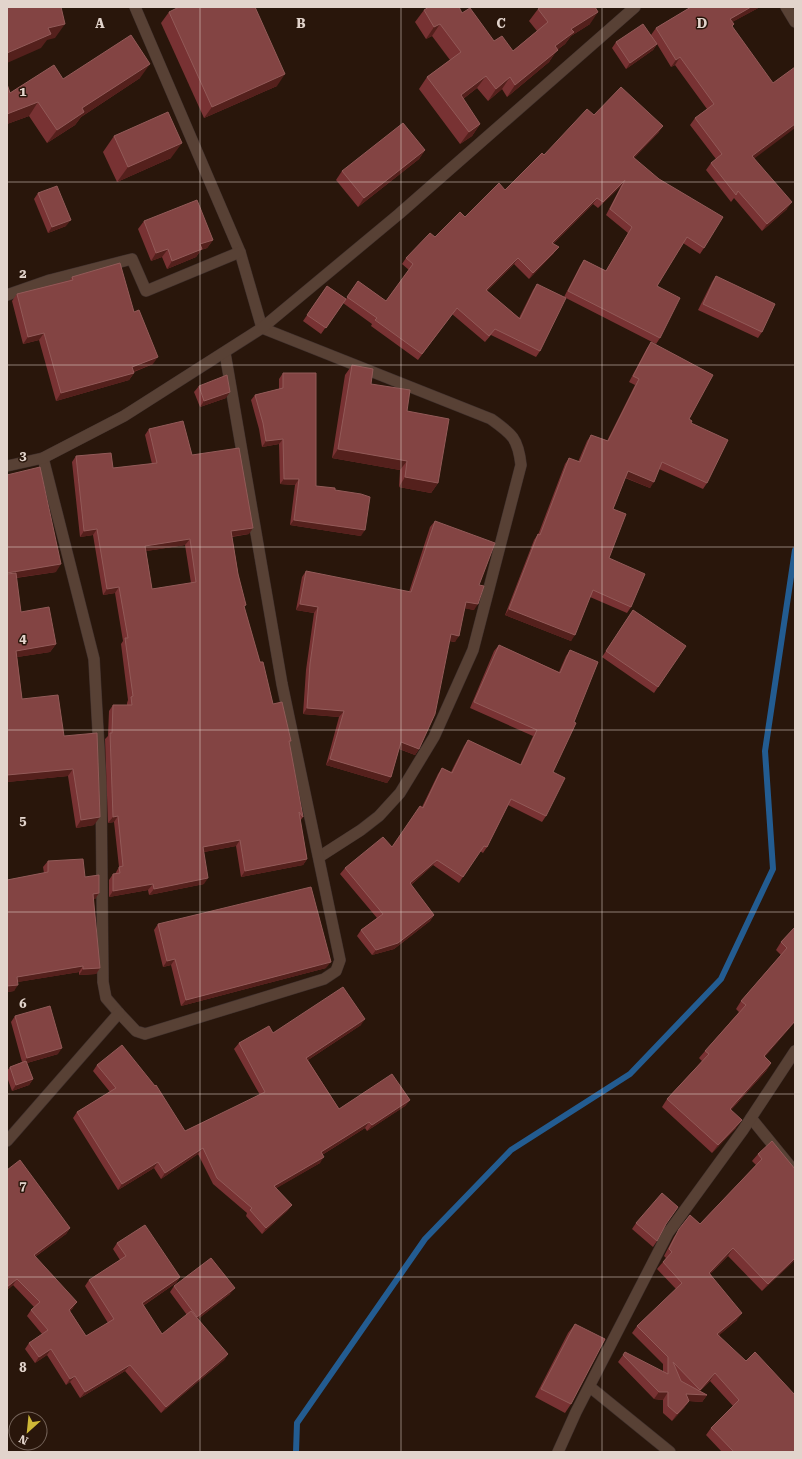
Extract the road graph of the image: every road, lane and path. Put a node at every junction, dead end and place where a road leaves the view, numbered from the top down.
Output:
1 (135, 7) edge
2 (635, 7) edge
3 (786, 7) edge
4 (795, 22) edge
5 (240, 252) junction
6 (7, 295) edge
7 (262, 328) junction
8 (225, 353) junction
9 (43, 458) junction
10 (7, 466) edge
11 (319, 856) junction
12 (118, 1013) junction
13 (795, 1050) edge
14 (751, 1118) junction
15 (7, 1141) edge
16 (795, 1172) edge
17 (590, 1387) junction
18 (558, 1452) edge
19 (670, 1452) edge

1 - 5 street
2 - 7 street
3 - 4 street
5 - 6 street
5 - 7 street
7 - 8 street
7 - 11 street
8 - 9 street
8 - 11 street
9 - 10 street
9 - 12 street
11 - 12 street
12 - 15 street
13 - 14 street
14 - 16 street
14 - 17 street
17 - 18 street
17 - 19 street

